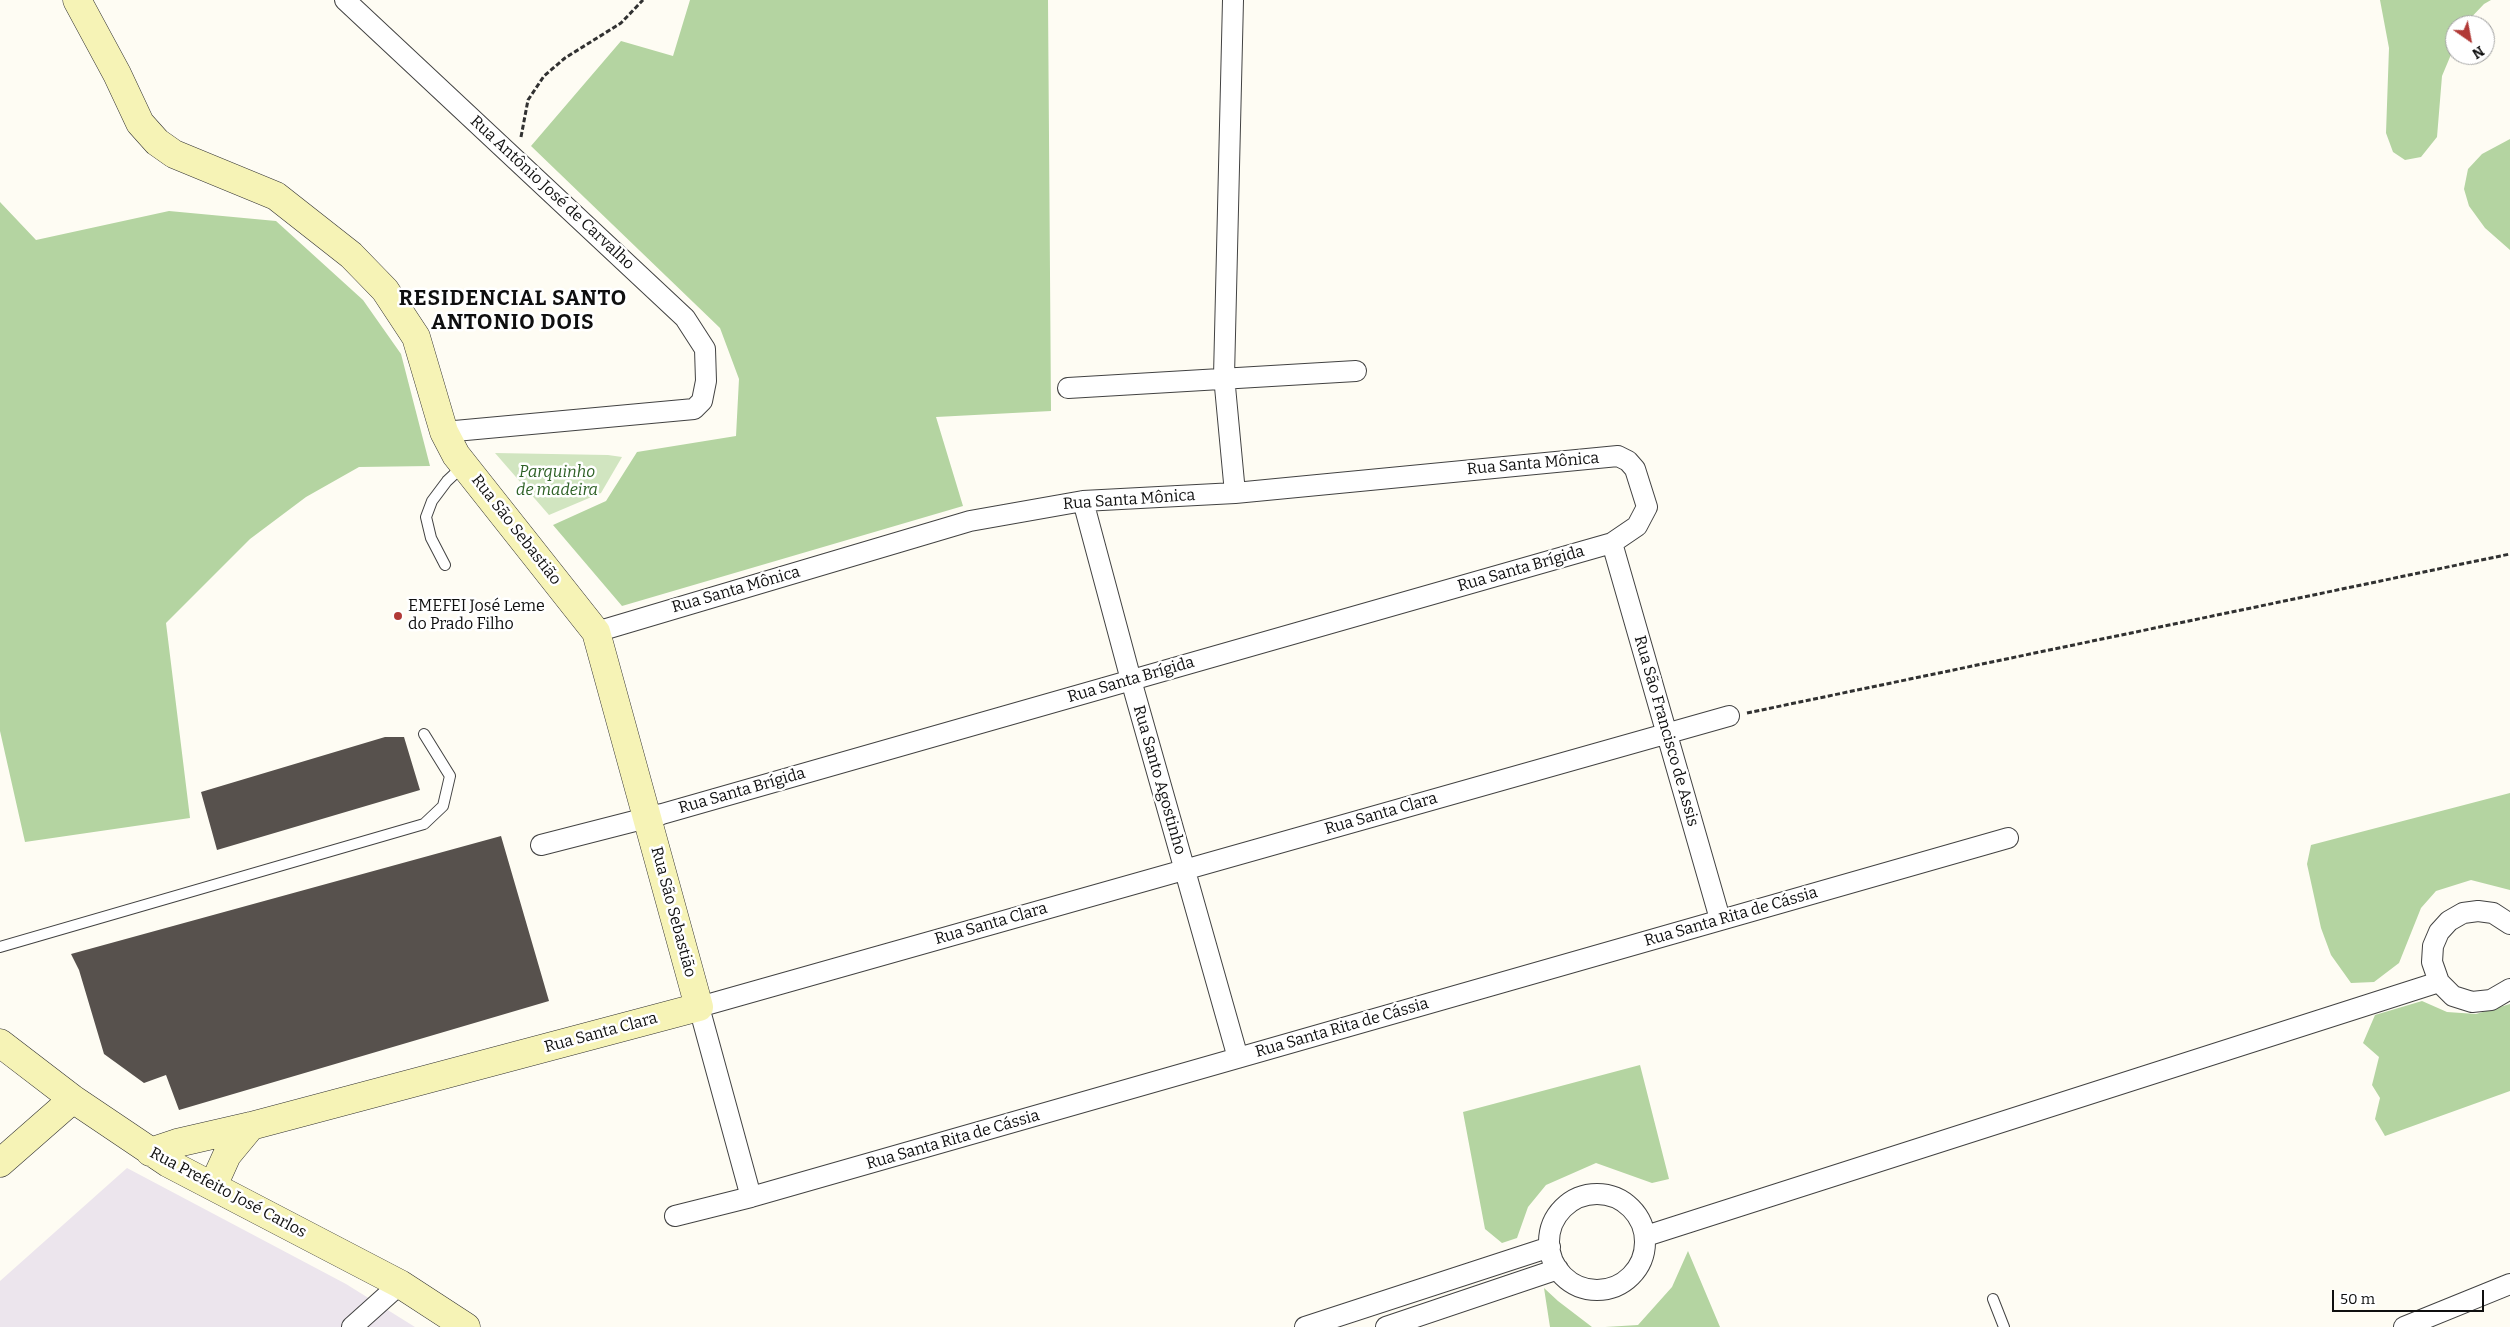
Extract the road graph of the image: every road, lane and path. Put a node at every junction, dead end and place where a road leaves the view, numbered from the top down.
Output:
1 (77, 0) edge
2 (345, 0) edge
3 (643, 0) edge
4 (1233, 0) edge
5 (522, 166) junction
6 (1356, 371) dead end
7 (1224, 378) junction
8 (1068, 388) dead end
9 (444, 432) junction
10 (1618, 456) joint
11 (464, 465) junction
12 (1235, 492) junction
13 (1083, 501) junction
14 (1612, 543) junction
15 (2510, 554) edge
16 (445, 565) dead end
17 (596, 632) junction
18 (1131, 680) junction
19 (1729, 716) joint
20 (1666, 732) junction
21 (424, 734) dead end
22 (647, 818) junction
23 (2008, 838) dead end
24 (541, 845) dead end
25 (1184, 870) junction
26 (1720, 920) junction
27 (2510, 924) edge
28 (0, 947) edge
29 (2440, 982) junction
30 (2510, 989) edge
31 (699, 1007) junction
32 (0, 1043) edge
33 (1238, 1058) junction
34 (73, 1099) junction
35 (251, 1126) junction
36 (150, 1152) junction
37 (0, 1163) edge
38 (213, 1186) junction
39 (751, 1198) junction
40 (675, 1216) dead end
41 (1646, 1236) junction
42 (1550, 1248) junction
43 (1558, 1269) junction
44 (400, 1284) junction
45 (2510, 1284) edge
46 (1993, 1299) dead end
47 (352, 1327) edge
48 (466, 1327) edge
49 (1305, 1327) edge
50 (1386, 1327) edge
51 (2004, 1327) edge
52 (2404, 1327) edge

1 - 9 street, Rua São Sebastião
2 - 5 street, Rua Antônio José de Carvalho
3 - 5 path
4 - 7 street
5 - 9 street, Rua Antônio José de Carvalho
6 - 7 street
7 - 8 street
7 - 12 street
9 - 11 street, Rua São Sebastião
10 - 12 street, Rua Santa Mônica
10 - 14 street, Rua Santa Brígida
11 - 16 lane
11 - 17 street, Rua São Sebastião
12 - 13 street, Rua Santa Mônica
13 - 17 street, Rua Santa Mônica
13 - 18 street, Rua Santo Agostinho
14 - 18 street, Rua Santa Brígida
14 - 20 street, Rua São Francisco de Assis
15 - 19 path
17 - 22 street, Rua São Sebastião
18 - 22 street, Rua Santa Brígida
18 - 25 street, Rua Santo Agostinho
19 - 20 street, Rua Santa Clara
20 - 25 street, Rua Santa Clara
20 - 26 street, Rua São Francisco de Assis
21 - 28 lane
22 - 24 street, Rua Santa Brígida
22 - 31 street, Rua São Sebastião
23 - 26 street, Rua Santa Rita de Cássia
25 - 31 street, Rua Santa Clara
25 - 33 street, Rua Santo Agostinho
26 - 33 street, Rua Santa Rita de Cássia
27 - 29 street
29 - 30 street
29 - 41 street
31 - 35 street, Rua Santa Clara
31 - 39 street, Rua São Sebastião
32 - 34 street, Rua Prefeito José Carlos
33 - 39 street, Rua Santa Rita de Cássia
34 - 36 street, Rua Prefeito José Carlos
34 - 37 street
35 - 36 street, Rua Santa Clara
35 - 38 street
36 - 38 street, Rua Prefeito José Carlos
38 - 44 street, Rua Prefeito José Carlos
39 - 40 street, Rua Santa Rita de Cássia
41 - 42 street
41 - 43 street
42 - 43 street
42 - 49 street
43 - 50 street
44 - 47 street
44 - 48 street, Rua Prefeito José Carlos
45 - 52 street
46 - 51 lane

